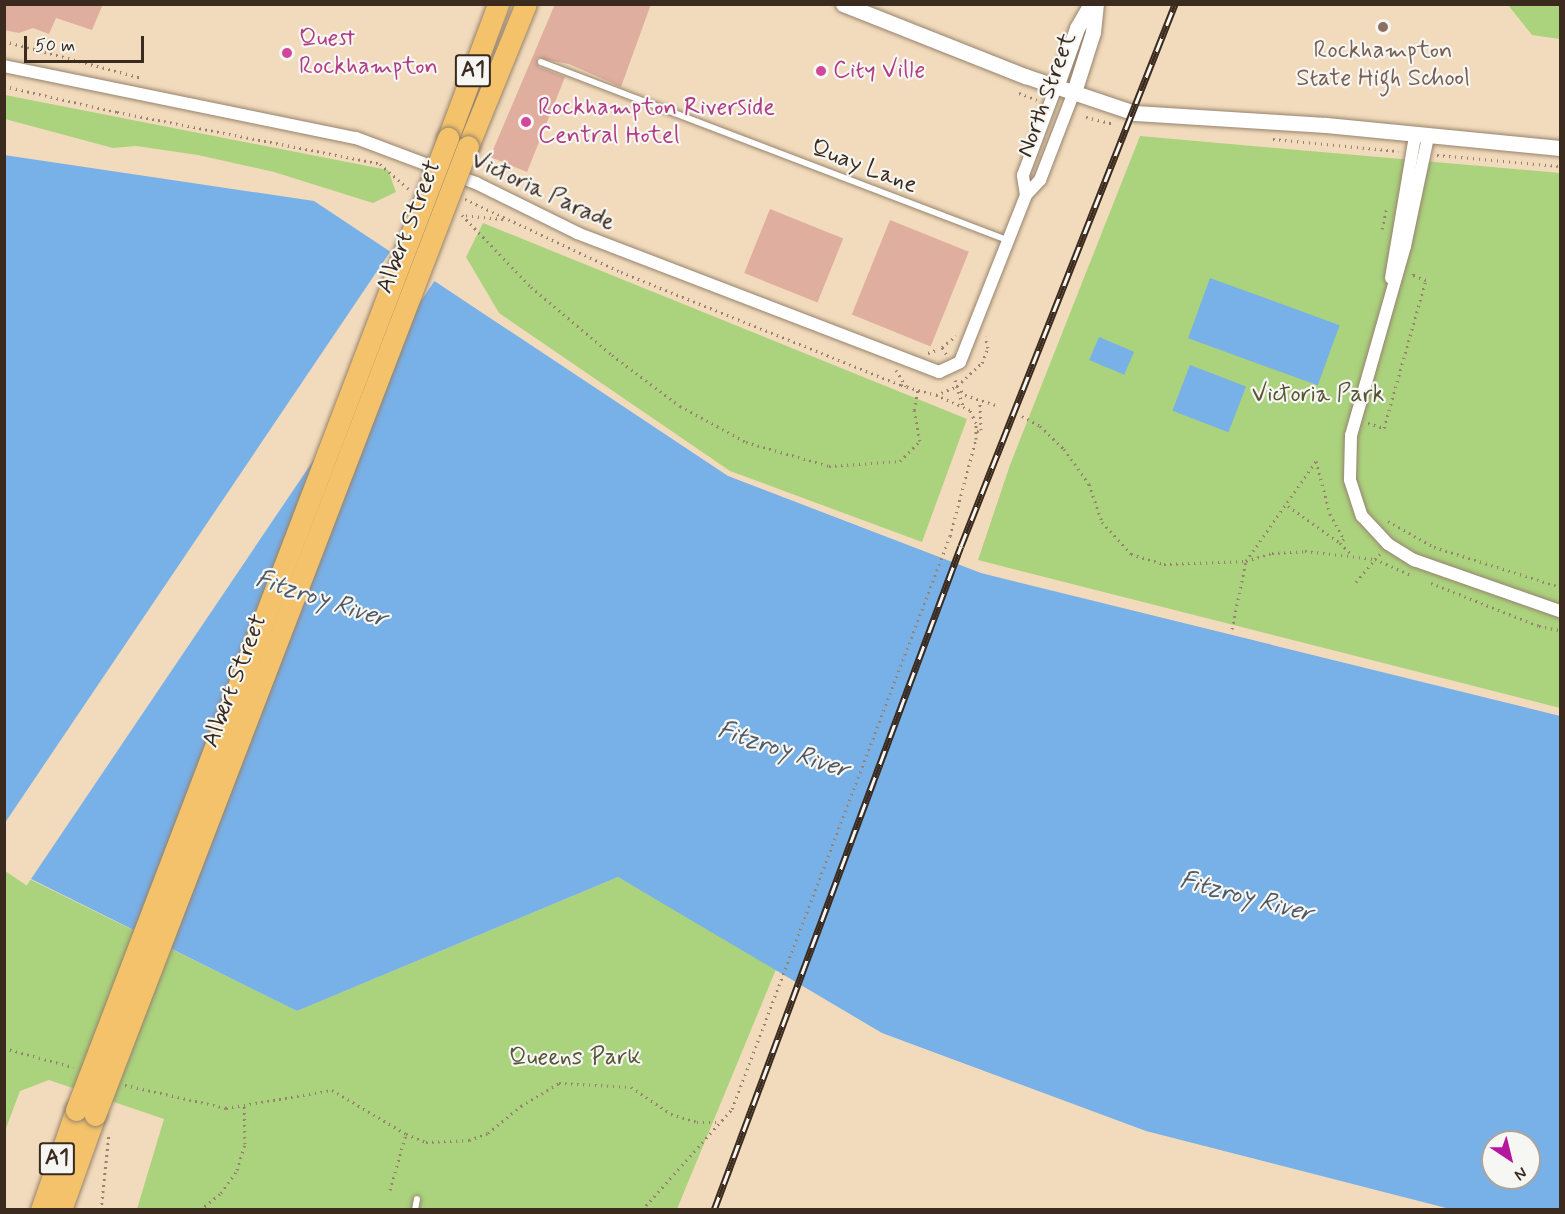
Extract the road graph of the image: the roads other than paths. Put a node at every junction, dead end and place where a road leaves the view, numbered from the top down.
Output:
1 (498, 4) edge
2 (526, 4) edge
3 (533, 4) edge
4 (843, 4) edge
5 (1091, 4) edge
6 (1096, 4) edge
7 (510, 47) junction
8 (541, 62) dead end
9 (4, 66) edge
10 (1056, 87) junction
11 (1074, 92) junction
12 (1422, 137) junction
13 (1560, 148) edge
14 (1026, 195) junction
15 (1008, 240) junction
16 (968, 344) joint
17 (1560, 611) edge
18 (94, 1117) junction
19 (417, 1199) dead end
20 (41, 1209) edge
21 (61, 1209) edge
22 (415, 1209) edge

1 - 18 highway, Albert Street / A1, bridge
2 - 7 highway, Albert Street / A1
3 - 7 highway
4 - 10 street
5 - 10 street, North Street
6 - 11 street, North Street
7 - 18 highway, Albert Street / A1, bridge
8 - 15 lane, Quay Lane
9 - 16 street, Victoria Parade
10 - 11 street
10 - 14 street, North Street
11 - 12 street
11 - 14 street, North Street
12 - 13 street
12 - 17 street
14 - 15 street, North Street
15 - 16 street, North Street
18 - 20 highway, Albert Street / A1
18 - 21 highway, Albert Street / A1
19 - 22 lane

